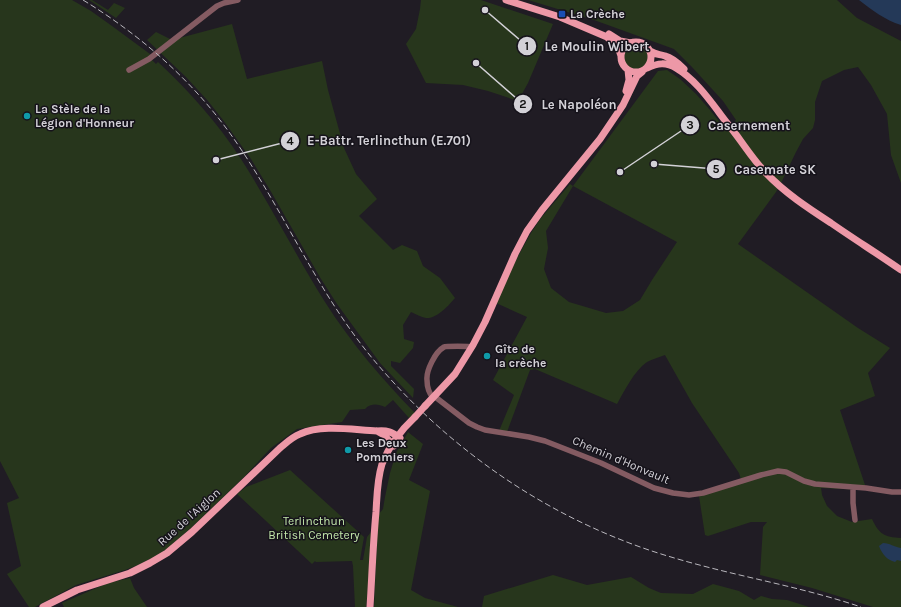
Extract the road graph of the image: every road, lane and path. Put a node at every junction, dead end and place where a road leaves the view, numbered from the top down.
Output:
1 (238, 0) edge
2 (506, 0) edge
3 (580, 26) junction
4 (631, 43) junction
5 (650, 51) junction
6 (621, 56) junction
7 (128, 70) dead end
8 (628, 70) junction
9 (644, 70) junction
10 (608, 127) junction
11 (740, 140) junction
12 (901, 270) edge
13 (472, 347) junction
14 (434, 397) junction
15 (376, 431) junction
16 (399, 437) junction
17 (394, 446) junction
18 (853, 487) junction
19 (901, 492) edge
20 (855, 520) dead end
21 (42, 607) edge
22 (370, 607) edge

1 - 7 street
2 - 3 main road
3 - 4 main road
3 - 6 main road
4 - 5 main road
4 - 6 main road
5 - 9 main road
5 - 11 main road
6 - 8 main road
8 - 9 main road
8 - 10 main road
9 - 10 main road
9 - 11 main road
10 - 13 main road
11 - 12 main road
13 - 14 main road
13 - 14 street
14 - 16 main road, bridge
14 - 18 street, Chemin d'Honvault
15 - 16 main road, Rue de l'Aiglon
15 - 17 main road
15 - 21 main road, Rue de l'Aiglon
16 - 17 main road
17 - 22 main road
18 - 19 street, Chemin d'Honvault
18 - 20 street

